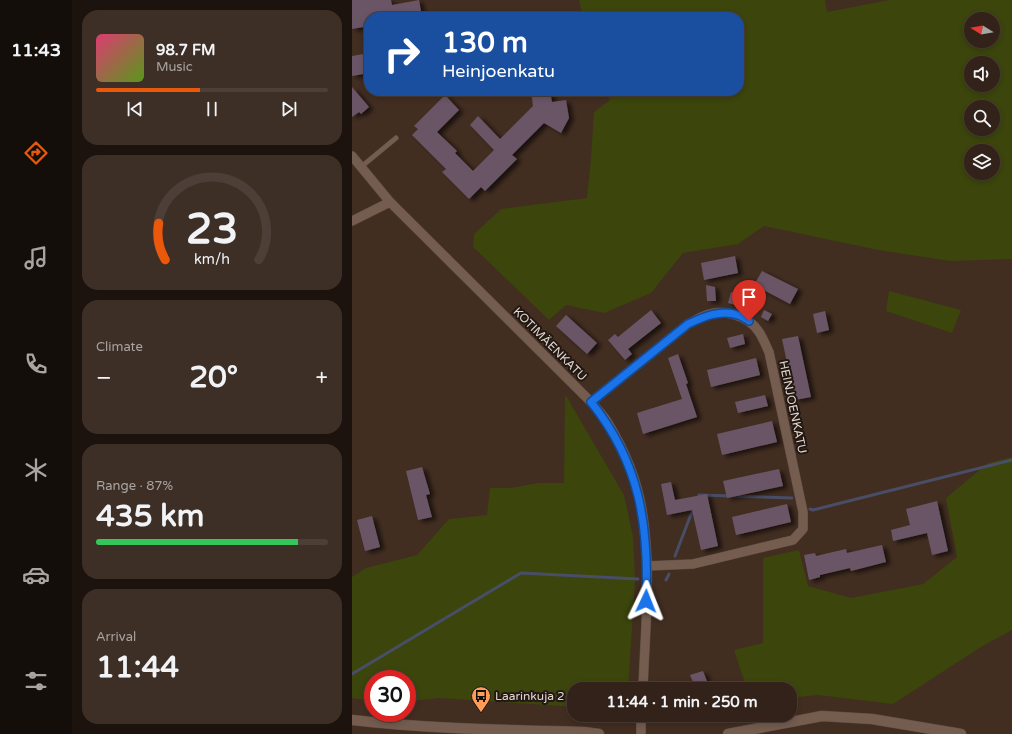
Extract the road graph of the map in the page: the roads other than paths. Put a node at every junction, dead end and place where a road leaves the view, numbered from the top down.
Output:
1 (396, 138) dead end
2 (352, 156) edge
3 (361, 167) junction
4 (390, 202) junction
5 (352, 220) edge
6 (591, 402) junction
7 (647, 566) junction
8 (642, 682) edge
9 (352, 720) edge
10 (642, 722) edge
11 (599, 734) edge
12 (641, 734) edge
13 (728, 734) edge
14 (961, 734) edge

1 - 3 lane
2 - 3 street, KOTIMÄENKATU
3 - 4 street, KOTIMÄENKATU
4 - 5 street
4 - 6 street, KOTIMÄENKATU
6 - 7 street, KOTIMÄENKATU
6 - 7 street, HEINJOENKATU
7 - 8 street, KOTIMÄENKATU
9 - 11 street
10 - 12 street
13 - 14 street

